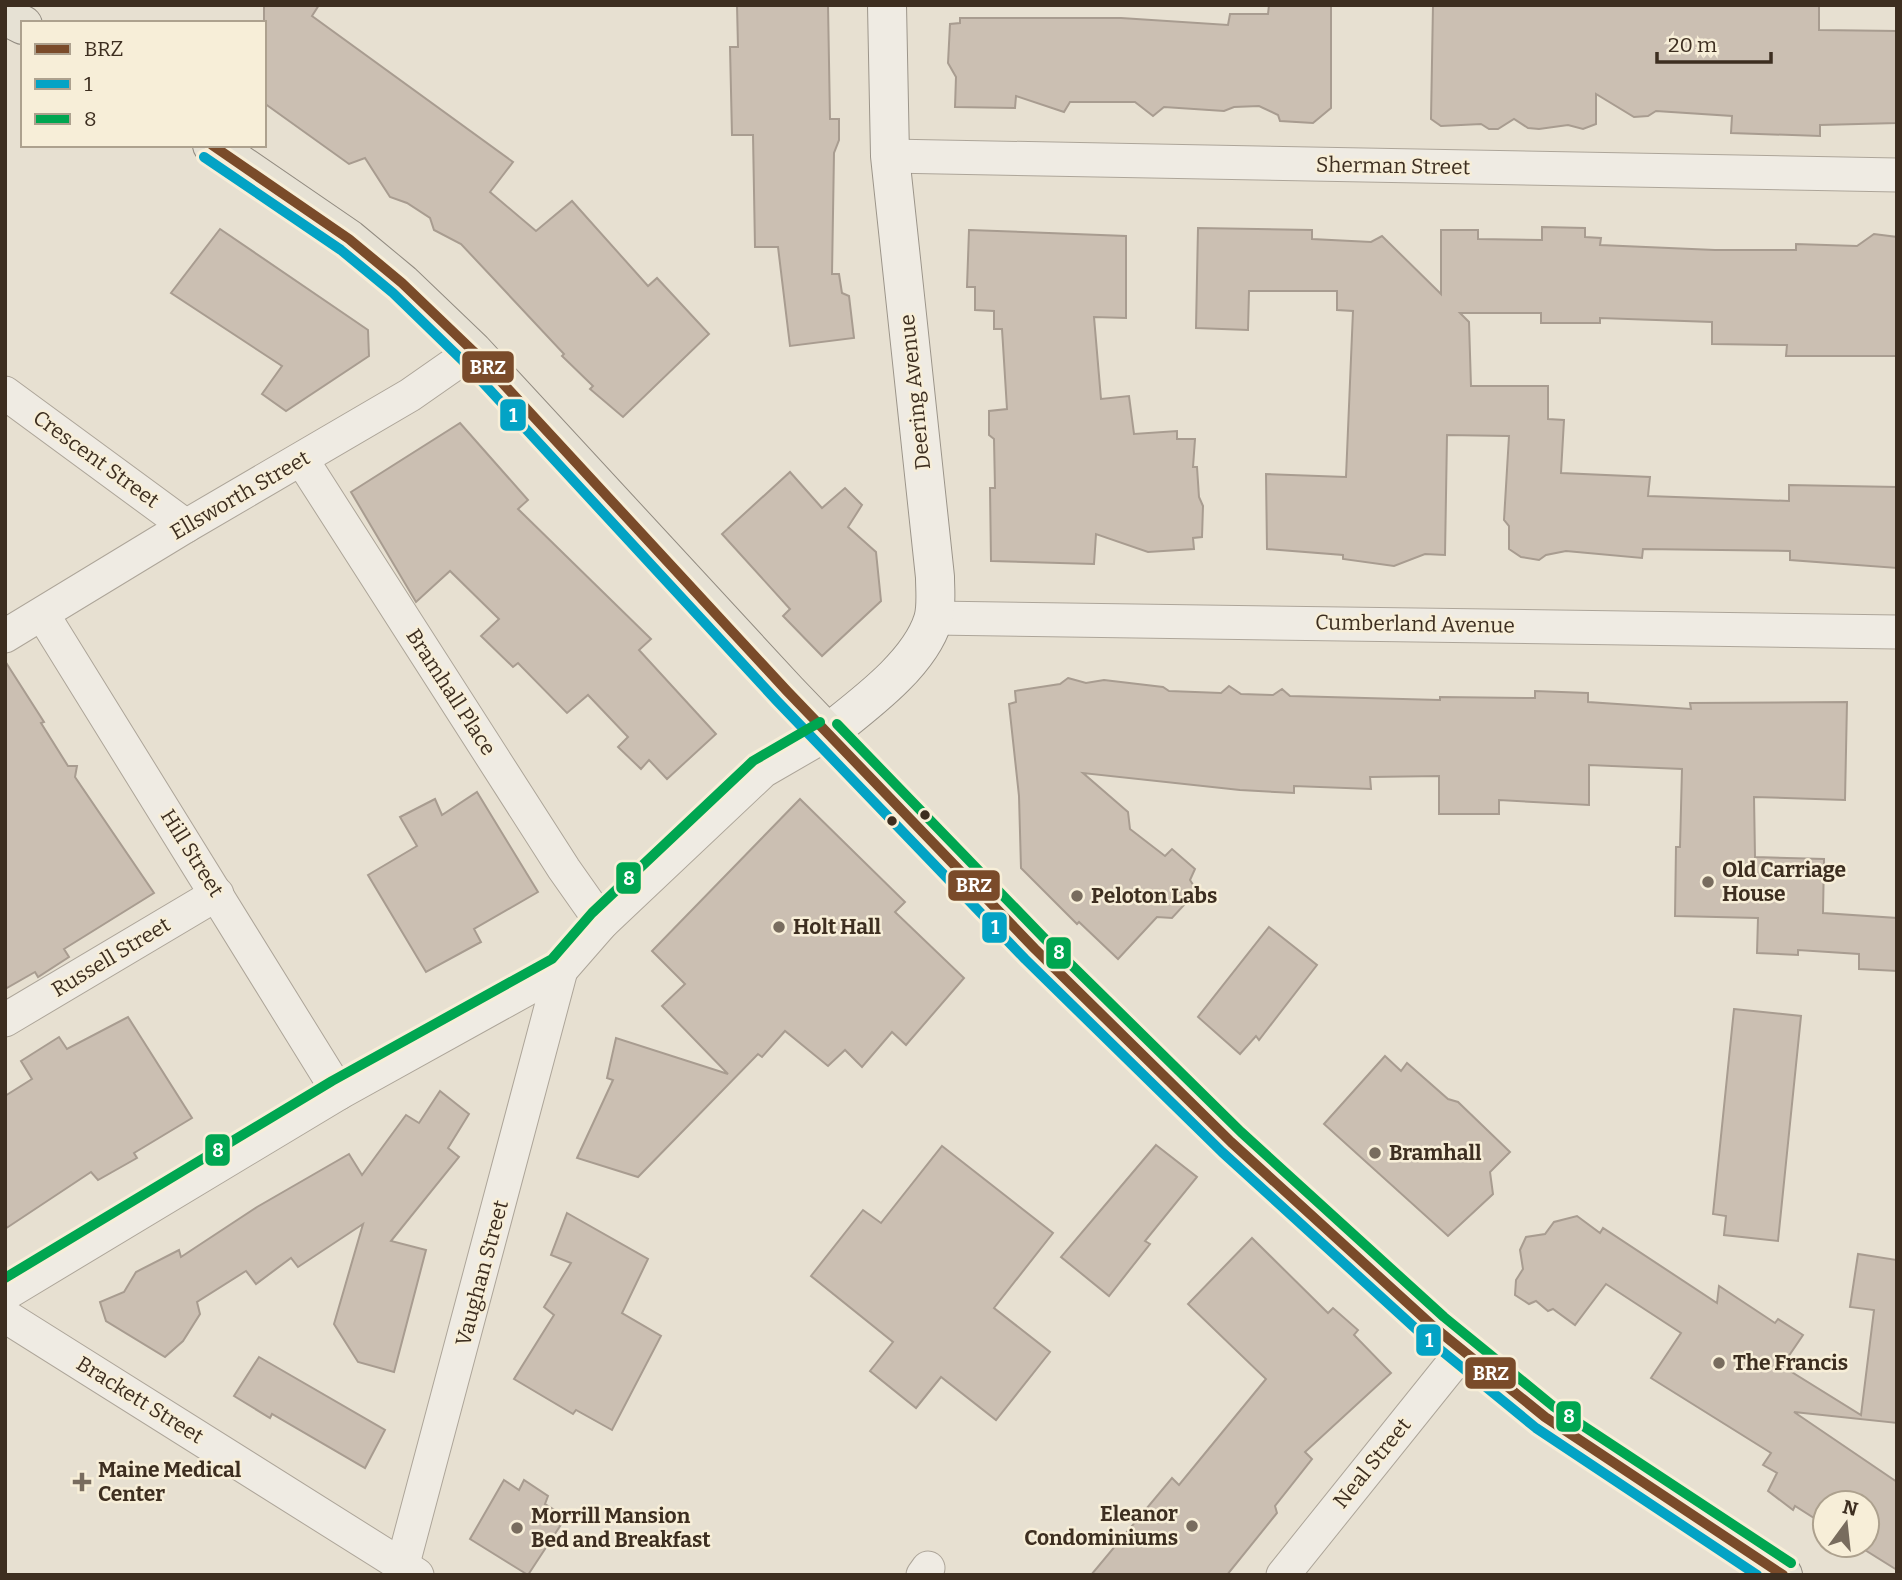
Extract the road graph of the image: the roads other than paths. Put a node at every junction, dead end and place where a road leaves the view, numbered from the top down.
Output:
1 (887, 5) edge
2 (5, 16) edge
3 (21, 24) edge
4 (215, 147) edge
5 (890, 156) junction
6 (1897, 175) edge
7 (474, 351) junction
8 (5, 393) edge
9 (302, 460) junction
10 (186, 526) junction
11 (43, 615) junction
12 (934, 618) junction
13 (1897, 632) edge
14 (5, 636) edge
15 (827, 734) junction
16 (218, 894) junction
17 (602, 923) junction
18 (561, 970) junction
19 (5, 1020) edge
20 (339, 1093) junction
21 (5, 1294) edge
22 (5, 1316) edge
23 (1462, 1352) junction
24 (406, 1572) edge
25 (1283, 1575) edge
26 (1783, 1575) edge

1 - 5 main road, Deering Avenue
2 - 3 main road
4 - 7 main road
5 - 6 street, Sherman Street
5 - 12 main road, Deering Avenue
7 - 9 street, Ellsworth Street
7 - 15 main road
8 - 10 street, Crescent Street
9 - 10 street, Ellsworth Street
9 - 17 street, Bramhall Place
10 - 11 street, Ellsworth Street
11 - 14 street, Ellsworth Street
11 - 16 street, Hill Street
12 - 13 street, Cumberland Avenue
12 - 15 main road, Deering Avenue
15 - 17 street
15 - 23 main road
16 - 19 street, Russell Street
16 - 20 street, Hill Street
17 - 18 street
18 - 20 street
18 - 24 street, Vaughan Street
20 - 21 street
22 - 24 street, Brackett Street
23 - 25 street, Neal Street
23 - 26 main road

